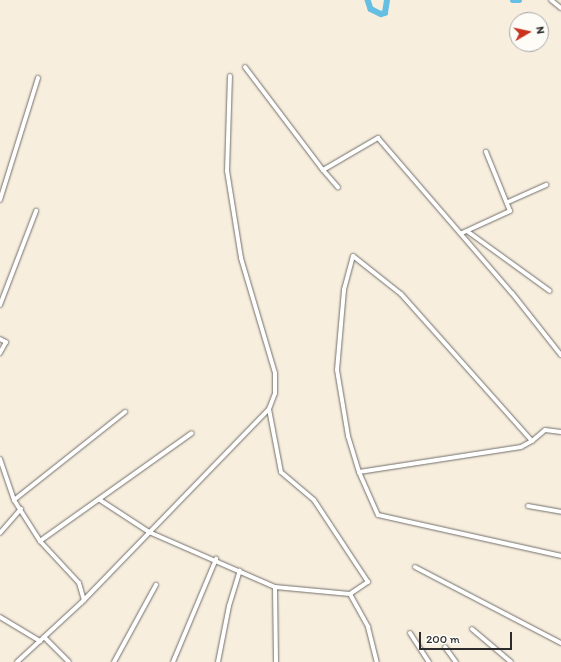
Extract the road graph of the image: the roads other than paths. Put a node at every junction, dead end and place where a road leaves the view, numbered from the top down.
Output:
1 (552, 0) edge
2 (561, 8) edge
3 (245, 67) dead end
4 (230, 76) dead end
5 (38, 78) dead end
6 (486, 152) dead end
7 (323, 170) junction
8 (546, 185) dead end
9 (338, 187) dead end
10 (0, 200) edge
11 (508, 202) junction
12 (36, 211) dead end
13 (467, 230) junction
14 (462, 233) junction
15 (550, 291) dead end
16 (0, 305) edge
17 (0, 339) edge
18 (0, 353) edge
19 (561, 355) edge
20 (269, 409) junction
21 (125, 412) dead end
22 (561, 432) edge
23 (192, 433) dead end
24 (532, 441) junction
25 (0, 459) edge
26 (359, 472) junction
27 (14, 500) junction
28 (100, 500) junction
29 (528, 506) dead end
30 (21, 509) junction
31 (561, 512) edge
32 (150, 532) junction
33 (0, 533) edge
34 (40, 541) junction
35 (561, 556) edge
36 (216, 559) junction
37 (415, 566) dead end
38 (240, 571) junction
39 (156, 585) dead end
40 (275, 587) junction
41 (350, 594) junction
42 (84, 600) junction
43 (0, 616) edge
44 (472, 629) dead end
45 (410, 633) dead end
46 (44, 637) junction
47 (40, 641) junction
48 (561, 643) edge
49 (445, 647) dead end
50 (17, 662) edge
51 (70, 662) edge
52 (114, 662) edge
53 (173, 662) edge
54 (218, 662) edge
55 (276, 662) edge
56 (377, 662) edge
57 (429, 662) edge
58 (456, 662) edge
59 (511, 662) edge

1 - 2 street
3 - 7 street
4 - 20 street
5 - 10 street
6 - 11 street
7 - 9 street
7 - 14 street
8 - 11 street
11 - 13 street
12 - 16 street
13 - 14 street
13 - 15 street
14 - 19 street
17 - 18 street
20 - 32 street
20 - 41 street
21 - 27 street
22 - 24 street
23 - 28 street
24 - 26 street
24 - 26 street
25 - 27 street
26 - 35 street
27 - 30 street
28 - 32 street
28 - 34 street
29 - 31 street
30 - 33 street
30 - 34 street
32 - 36 street
32 - 42 street
34 - 42 street
36 - 38 street
36 - 53 street
37 - 48 street
38 - 40 street
38 - 54 street
39 - 52 street
40 - 41 street
40 - 55 street
41 - 56 street
42 - 46 street
43 - 47 street
44 - 59 street
45 - 57 street
46 - 47 street
46 - 51 street
47 - 50 street
49 - 58 street

